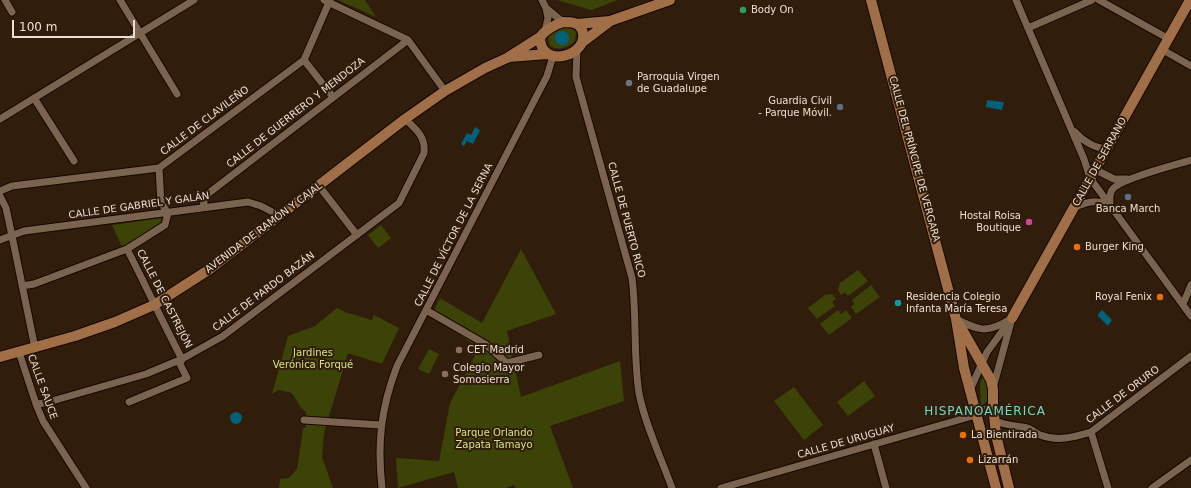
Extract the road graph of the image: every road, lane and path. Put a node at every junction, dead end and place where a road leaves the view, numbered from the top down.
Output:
1 (5, 0) edge
2 (120, 0) edge
3 (194, 0) edge
4 (542, 0) edge
5 (670, 0) edge
6 (871, 0) edge
7 (1016, 0) edge
8 (1092, 0) edge
9 (1099, 0) edge
10 (328, 1) edge
11 (1190, 3) edge
12 (546, 8) junction
13 (12, 12) dead end
14 (610, 21) junction
15 (563, 22) junction
16 (577, 24) junction
17 (1028, 28) junction
18 (140, 33) junction
19 (543, 34) junction
20 (1169, 39) junction
21 (408, 40) junction
22 (584, 41) junction
23 (577, 50) junction
24 (1163, 50) junction
25 (550, 55) junction
26 (507, 58) junction
27 (304, 60) junction
28 (1191, 66) edge
29 (445, 91) junction
30 (177, 94) dead end
31 (333, 97) junction
32 (34, 98) junction
33 (0, 119) edge
34 (405, 119) junction
35 (1072, 129) junction
36 (1108, 148) junction
37 (1191, 160) edge
38 (74, 161) dead end
39 (159, 168) junction
40 (1093, 174) junction
41 (1130, 179) junction
42 (319, 186) junction
43 (0, 191) edge
44 (0, 196) edge
45 (1110, 205) junction
46 (204, 207) junction
47 (1075, 207) junction
48 (168, 213) junction
49 (280, 216) junction
50 (357, 235) junction
51 (12, 236) junction
52 (0, 240) edge
53 (127, 249) junction
54 (1191, 285) edge
55 (22, 286) junction
56 (1183, 304) junction
57 (154, 305) junction
58 (426, 310) junction
59 (1191, 316) edge
60 (1012, 318) junction
61 (956, 319) junction
62 (35, 348) junction
63 (19, 352) junction
64 (539, 355) dead end
65 (1191, 356) edge
66 (0, 357) edge
67 (182, 359) junction
68 (981, 362) junction
69 (993, 389) junction
70 (970, 390) junction
71 (128, 402) dead end
72 (36, 404) junction
73 (992, 404) junction
74 (976, 415) junction
75 (304, 420) dead end
76 (994, 420) junction
77 (380, 425) junction
78 (1091, 432) junction
79 (874, 444) junction
80 (1191, 460) edge
81 (86, 488) edge
82 (382, 488) edge
83 (672, 488) edge
84 (721, 488) edge
85 (886, 488) edge
86 (996, 488) edge
87 (1009, 488) edge
88 (1108, 488) edge
89 (1152, 488) edge

1 - 13 street
2 - 18 street
3 - 18 street
4 - 12 street
5 - 14 main road
6 - 61 main road, CALLE DEL PRÍNCIPE DE VERGARA
7 - 17 street
8 - 17 street
9 - 20 street
10 - 21 street
10 - 27 street
11 - 20 main road, CALLE DE SERRANO
12 - 15 street
12 - 19 street
14 - 16 main road
14 - 22 main road
15 - 16 main road
15 - 19 main road
16 - 22 main road
17 - 35 street
18 - 30 street
18 - 32 street
19 - 25 main road
19 - 26 main road, AVENIDA DE RAMÓN Y CAJAL
20 - 24 main road, CALLE DE SERRANO
21 - 29 street
21 - 31 street, CALLE DE GUERRERO Y MENDOZA
22 - 23 main road
23 - 25 main road
23 - 83 street, CALLE DE PUERTO RICO
24 - 28 street
24 - 36 main road, CALLE DE SERRANO
25 - 26 main road, AVENIDA DE RAMÓN Y CAJAL
25 - 58 street, CALLE DE VÍCTOR DE LA SERNA
26 - 29 main road, AVENIDA DE RAMÓN Y CAJAL
27 - 31 street
27 - 39 street, CALLE DE CLAVILEÑO
29 - 34 main road, AVENIDA DE RAMÓN Y CAJAL
31 - 46 street, CALLE DE GUERRERO Y MENDOZA
32 - 33 street
32 - 38 street
34 - 42 main road, AVENIDA DE RAMÓN Y CAJAL
34 - 50 street, CALLE DE PARDO BAZÁN
35 - 36 street
35 - 40 street
36 - 40 main road, CALLE DE SERRANO
37 - 41 street
39 - 43 street, CALLE DE CLAVILEÑO
39 - 48 street
40 - 41 street
40 - 45 street
40 - 47 main road, CALLE DE SERRANO
41 - 45 street
42 - 49 main road, AVENIDA DE RAMÓN Y CAJAL
42 - 50 street
44 - 51 street
45 - 47 street
45 - 56 street
46 - 48 street, CALLE DE GABRIEL Y GALÁN
46 - 49 street, CALLE DE GABRIEL Y GALÁN
47 - 60 main road, CALLE DE SERRANO
48 - 51 street, CALLE DE GABRIEL Y GALÁN
48 - 53 street
49 - 57 main road, AVENIDA DE RAMÓN Y CAJAL
50 - 67 street, CALLE DE PARDO BAZÁN
51 - 52 street, CALLE DE GABRIEL Y GALÁN
51 - 55 street
53 - 55 street
53 - 57 street, CALLE DE CASTREJÓN
54 - 56 street
55 - 62 street
56 - 59 street
57 - 62 main road, AVENIDA DE RAMÓN Y CAJAL
57 - 67 street, CALLE DE CASTREJÓN
58 - 64 street
58 - 77 street, CALLE DE VÍCTOR DE LA SERNA
60 - 61 street
60 - 68 street
60 - 69 street
61 - 68 main road, CALLE DEL PRÍNCIPE DE VERGARA
61 - 70 main road, CALLE DEL PRÍNCIPE DE VERGARA
62 - 63 main road, AVENIDA DE RAMÓN Y CAJAL
63 - 66 main road, AVENIDA DE RAMÓN Y CAJAL
63 - 72 street, CALLE SAUCE
65 - 78 street, CALLE DE ORURO
67 - 71 street, CALLE DE CASTREJÓN
67 - 72 street, CALLE DE PARDO BAZÁN
68 - 69 main road, CALLE DEL PRÍNCIPE DE VERGARA
68 - 70 street
69 - 73 main road, CALLE DEL PRÍNCIPE DE VERGARA
70 - 74 main road, CALLE DEL PRÍNCIPE DE VERGARA
72 - 81 street, CALLE SAUCE
73 - 74 street, CALLE DE URUGUAY
73 - 76 main road, CALLE DEL PRÍNCIPE DE VERGARA
74 - 79 street, CALLE DE URUGUAY
74 - 86 main road, CALLE DEL PRÍNCIPE DE VERGARA
75 - 77 street
76 - 78 street, CALLE DE ORURO
76 - 87 main road, CALLE DEL PRÍNCIPE DE VERGARA
77 - 82 street, CALLE DE VÍCTOR DE LA SERNA
78 - 88 street
79 - 84 street, CALLE DE URUGUAY
79 - 85 street
80 - 89 street

